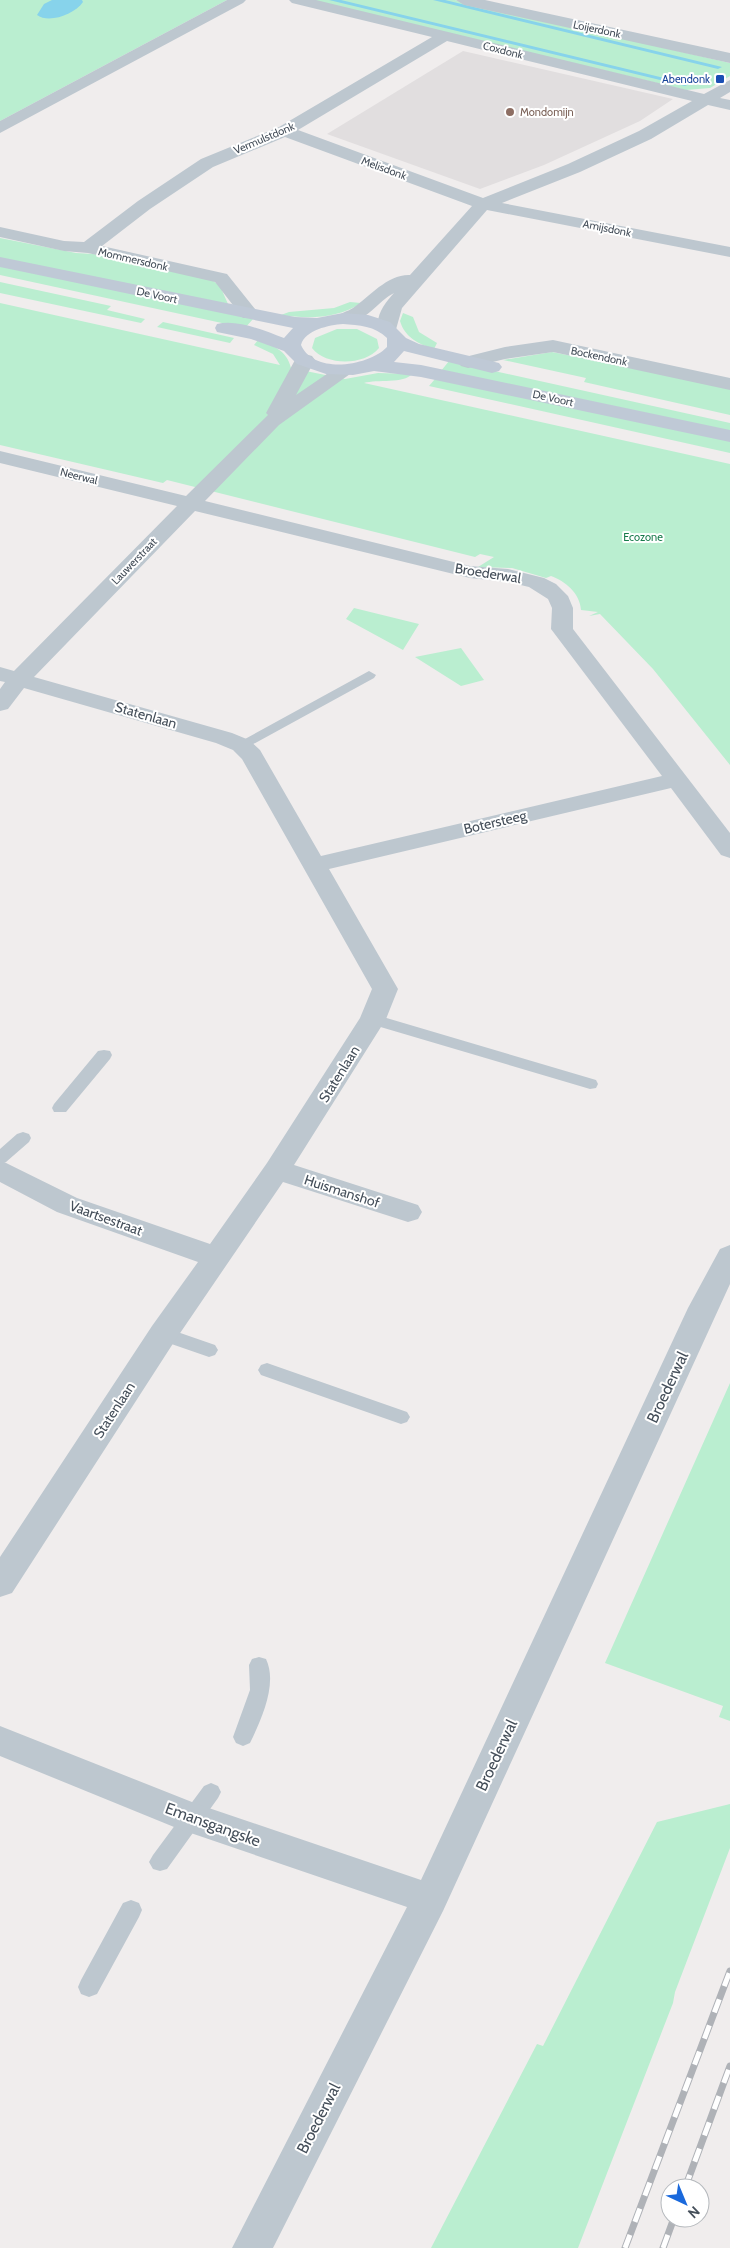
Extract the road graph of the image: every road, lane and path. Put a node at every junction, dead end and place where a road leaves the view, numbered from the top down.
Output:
1 (238, 0) edge
2 (297, 0) edge
3 (464, 0) edge
4 (494, 3) edge
5 (445, 36) junction
6 (730, 58) edge
7 (730, 85) edge
8 (708, 100) junction
9 (730, 105) edge
10 (0, 128) edge
11 (285, 131) junction
12 (483, 204) junction
13 (0, 232) edge
14 (88, 248) junction
15 (730, 252) edge
16 (0, 262) edge
17 (418, 275) junction
18 (0, 280) edge
19 (76, 296) dead end
20 (250, 314) junction
21 (346, 318) junction
22 (315, 323) junction
23 (208, 324) dead end
24 (393, 335) junction
25 (298, 354) junction
26 (468, 362) junction
27 (374, 364) junction
28 (347, 369) junction
29 (730, 384) edge
30 (730, 420) edge
31 (272, 421) junction
32 (730, 436) edge
33 (0, 457) edge
34 (190, 504) junction
35 (369, 675) dead end
36 (9, 676) edge
37 (0, 704) edge
38 (241, 745) junction
39 (676, 780) junction
40 (730, 850) edge
41 (314, 865) junction
42 (373, 1019) junction
43 (104, 1055) dead end
44 (590, 1084) dead end
45 (60, 1108) dead end
46 (23, 1138) dead end
47 (0, 1158) edge
48 (0, 1170) edge
49 (277, 1170) junction
50 (408, 1212) dead end
51 (730, 1256) edge
52 (215, 1257) junction
53 (163, 1334) junction
54 (209, 1350) dead end
55 (267, 1370) dead end
56 (401, 1417) dead end
57 (0, 1584) edge
58 (259, 1665) dead end
59 (243, 1737) dead end
60 (0, 1741) edge
61 (201, 1805) junction
62 (160, 1862) dead end
63 (430, 1899) junction
64 (132, 1910) dead end
65 (89, 1986) dead end
66 (252, 2248) edge

1 - 10 street
2 - 5 street, Coxdonk
3 - 4 street, Loijerdonk
4 - 6 street, Loijerdonk
5 - 8 street, Coxdonk
5 - 11 street, Vermulstdonk
7 - 8 street
8 - 9 street, Coxdonk
8 - 12 street
11 - 12 street, Melisdonk
11 - 14 street, Vermulstdonk
12 - 15 street, Amijsdonk
12 - 17 street
13 - 14 street, Mommersdonk
14 - 20 street, Mommersdonk
16 - 20 street, De Voort
17 - 21 street
17 - 24 street
18 - 19 street
20 - 22 street, De Voort
21 - 22 street, De Voort
21 - 24 street, De Voort
22 - 25 street, De Voort
23 - 25 street, De Voort
24 - 26 street, De Voort
24 - 27 street, De Voort
25 - 28 street, De Voort
25 - 31 street, Lauwerstraat
26 - 29 street, Bockendonk
26 - 30 street, De Voort
27 - 28 street, De Voort
27 - 32 street, De Voort
28 - 31 street, Lauwerstraat
31 - 34 street, Lauwerstraat
33 - 34 street, Neerwal
34 - 36 street, Lauwerstraat
34 - 39 street, Broederwal
35 - 38 lane
36 - 37 street, Lauwerstraat
36 - 38 street, Statenlaan
38 - 41 street, Statenlaan
39 - 40 street, Broederwal
39 - 41 street, Botersteeg
41 - 42 street, Statenlaan
42 - 44 lane
42 - 49 street, Statenlaan
43 - 45 lane
46 - 47 lane
48 - 52 street, Vaartsestraat
49 - 50 street, Huismanshof
49 - 52 street, Statenlaan
51 - 63 street, Broederwal
52 - 53 street, Statenlaan
53 - 54 lane
53 - 57 street, Statenlaan
55 - 56 lane
58 - 59 lane
60 - 61 street, Emansgangske
61 - 62 lane
61 - 63 street, Emansgangske
63 - 66 street, Broederwal
64 - 65 lane

